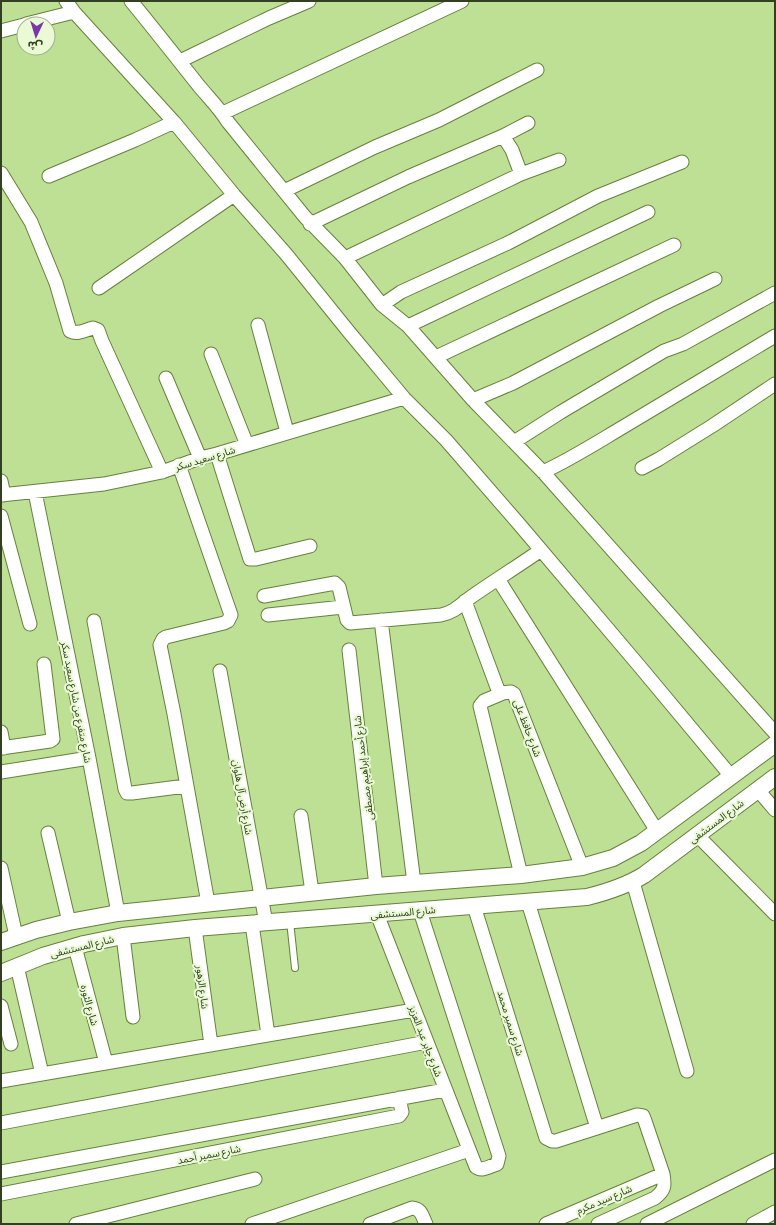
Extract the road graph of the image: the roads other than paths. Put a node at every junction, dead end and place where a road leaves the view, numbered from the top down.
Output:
1 (66, 1) edge
2 (131, 1) edge
3 (309, 1) edge
4 (462, 1) edge
5 (74, 12) junction
6 (56, 16) edge
7 (16, 27) edge
8 (1, 31) edge
9 (180, 61) junction
10 (537, 70) dead end
11 (223, 113) junction
12 (174, 122) junction
13 (528, 123) dead end
14 (503, 136) junction
15 (559, 160) dead end
16 (682, 162) dead end
17 (1, 173) edge
18 (521, 174) junction
19 (49, 176) dead end
20 (284, 191) junction
21 (234, 195) junction
22 (648, 212) dead end
23 (310, 224) junction
24 (674, 245) dead end
25 (345, 258) junction
26 (715, 279) dead end
27 (99, 288) dead end
28 (775, 293) edge
29 (382, 304) junction
30 (258, 325) dead end
31 (408, 326) junction
32 (775, 336) edge
33 (211, 354) dead end
34 (436, 357) junction
35 (166, 378) dead end
36 (775, 384) edge
37 (404, 398) junction
38 (473, 400) junction
39 (287, 432) junction
40 (514, 442) junction
41 (247, 445) junction
42 (217, 454) junction
43 (200, 458) junction
44 (179, 465) junction
45 (642, 468) dead end
46 (162, 472) junction
47 (543, 472) junction
48 (1, 481) edge
49 (35, 492) junction
50 (2, 495) edge
51 (1, 516) edge
52 (310, 546) dead end
53 (541, 550) junction
54 (498, 579) junction
55 (264, 596) dead end
56 (465, 601) junction
57 (343, 607) junction
58 (268, 615) dead end
59 (381, 620) junction
60 (94, 621) dead end
61 (30, 624) dead end
62 (349, 650) dead end
63 (44, 664) dead end
64 (220, 671) dead end
65 (503, 693) junction
66 (1, 732) edge
67 (775, 733) edge
68 (775, 744) edge
69 (2, 748) edge
70 (89, 758) junction
71 (1, 772) edge
72 (731, 776) junction
73 (775, 777) edge
74 (186, 786) junction
75 (758, 790) junction
76 (775, 810) edge
77 (301, 816) dead end
78 (657, 831) junction
79 (48, 833) dead end
80 (697, 835) junction
81 (582, 867) junction
82 (1, 868) edge
83 (521, 875) junction
84 (633, 882) junction
85 (414, 883) junction
86 (376, 886) junction
87 (312, 892) junction
88 (261, 897) junction
89 (528, 902) junction
90 (208, 903) junction
91 (474, 906) junction
92 (420, 910) junction
93 (118, 913) junction
94 (377, 914) junction
95 (775, 914) edge
96 (290, 921) junction
97 (68, 922) junction
98 (259, 924) junction
99 (195, 928) junction
100 (16, 936) junction
101 (123, 936) junction
102 (1, 942) edge
103 (75, 947) junction
104 (17, 966) junction
105 (295, 968) dead end
106 (1, 973) edge
107 (1, 1006) edge
108 (414, 1010) junction
109 (133, 1017) dead end
110 (268, 1035) junction
111 (427, 1042) junction
112 (11, 1044) dead end
113 (210, 1045) junction
114 (106, 1063) junction
115 (687, 1071) dead end
116 (42, 1074) junction
117 (1, 1081) edge
118 (445, 1090) junction
119 (399, 1098) junction
120 (1, 1123) edge
121 (597, 1128) junction
122 (132, 1148) junction
123 (469, 1150) junction
124 (775, 1160) edge
125 (136, 1168) junction
126 (1, 1172) edge
127 (663, 1174) junction
128 (1, 1179) edge
129 (255, 1179) dead end
130 (2, 1193) edge
131 (775, 1212) edge
132 (76, 1224) edge
133 (252, 1224) edge
134 (370, 1224) edge
135 (426, 1224) edge
136 (546, 1224) edge
137 (598, 1224) edge
138 (647, 1224) edge
139 (753, 1224) edge

1 - 5 street
2 - 9 street
3 - 9 street
4 - 11 street
5 - 6 street
5 - 12 street
7 - 8 street
9 - 11 street
10 - 20 street
11 - 20 street
12 - 19 street
12 - 21 street
13 - 14 street
14 - 18 street
14 - 23 street
15 - 18 street
16 - 29 street
17 - 46 street
18 - 25 street
20 - 23 street
21 - 27 street
21 - 37 street
22 - 31 street
23 - 25 street
24 - 34 street
25 - 29 street
26 - 38 street
28 - 40 street
29 - 31 street
30 - 39 street
31 - 34 street
32 - 47 street
33 - 41 street
34 - 38 street
35 - 43 street
36 - 45 street
37 - 39 street, شارع سعيد سكر
37 - 53 street
38 - 40 street
39 - 41 street, شارع سعيد سكر
40 - 47 street
41 - 42 street, شارع سعيد سكر
42 - 43 street, شارع سعيد سكر
42 - 52 street
43 - 44 street, شارع سعيد سكر
44 - 46 street, شارع سعيد سكر
44 - 74 street
46 - 49 street, شارع سعيد سكر
47 - 67 street
48 - 50 street
49 - 50 street, شارع سعيد سكر
49 - 70 street, شارع متفرع من شارع سعيد سكر
51 - 61 street
53 - 54 street
53 - 72 street
54 - 56 street
54 - 78 street
55 - 57 street
56 - 59 street
56 - 65 street, شارع حافظ على
57 - 58 street
57 - 59 street
59 - 85 street
60 - 74 street
62 - 86 street, شارع أحمد إبراهيم مصطفى
63 - 69 street
64 - 88 street, شارع أرض آل هلوان
65 - 81 street, شارع حافظ على
65 - 83 street
66 - 69 street
68 - 72 street
70 - 71 street
70 - 93 street, شارع متفرع من شارع سعيد سكر
72 - 78 street
73 - 75 street, شارع المستشفى
74 - 90 street
75 - 76 street
75 - 80 street, شارع المستشفى
77 - 87 street
78 - 81 street
79 - 97 street
80 - 84 street, شارع المستشفى
80 - 95 street
81 - 83 street
82 - 100 street
83 - 85 street
84 - 89 street, شارع المستشفى
84 - 115 street
85 - 86 street
86 - 87 street
87 - 88 street
88 - 90 street
88 - 98 street, شارع أرض آل هلوان
89 - 91 street, شارع المستشفى
89 - 121 street
90 - 93 street
91 - 92 street, شارع المستشفى
91 - 121 street, شارع سمير محمد
92 - 94 street, شارع المستشفى
92 - 123 street, شارع جابر عبد العزيز
93 - 97 street
94 - 96 street, شارع المستشفى
94 - 108 street, شارع جابر عبد العزيز
96 - 98 street, شارع المستشفى
96 - 105 lane
97 - 100 street
98 - 99 street, شارع المستشفى
98 - 110 street, شارع أرض آل هلوان
99 - 101 street, شارع المستشفى
99 - 113 street, شارع الزهور
100 - 102 street
101 - 103 street, شارع المستشفى
101 - 109 street
103 - 104 street, شارع المستشفى
103 - 114 street, شارع الثوره
104 - 106 street, شارع المستشفى
104 - 116 street
107 - 112 street
108 - 110 street
108 - 111 street, شارع جابر عبد العزيز
110 - 113 street
111 - 118 street, شارع جابر عبد العزيز
111 - 120 street
113 - 114 street
114 - 116 street
116 - 117 street
118 - 119 street
118 - 123 street, شارع جابر عبد العزيز
119 - 122 street
119 - 125 street, شارع سمير أحمد
121 - 127 street
122 - 125 street
122 - 126 street
123 - 133 street
124 - 138 street
125 - 130 street, شارع سمير أحمد
127 - 136 street, شارع سيد مكرم
127 - 137 street
128 - 130 street
129 - 132 street
131 - 139 street
134 - 135 street

